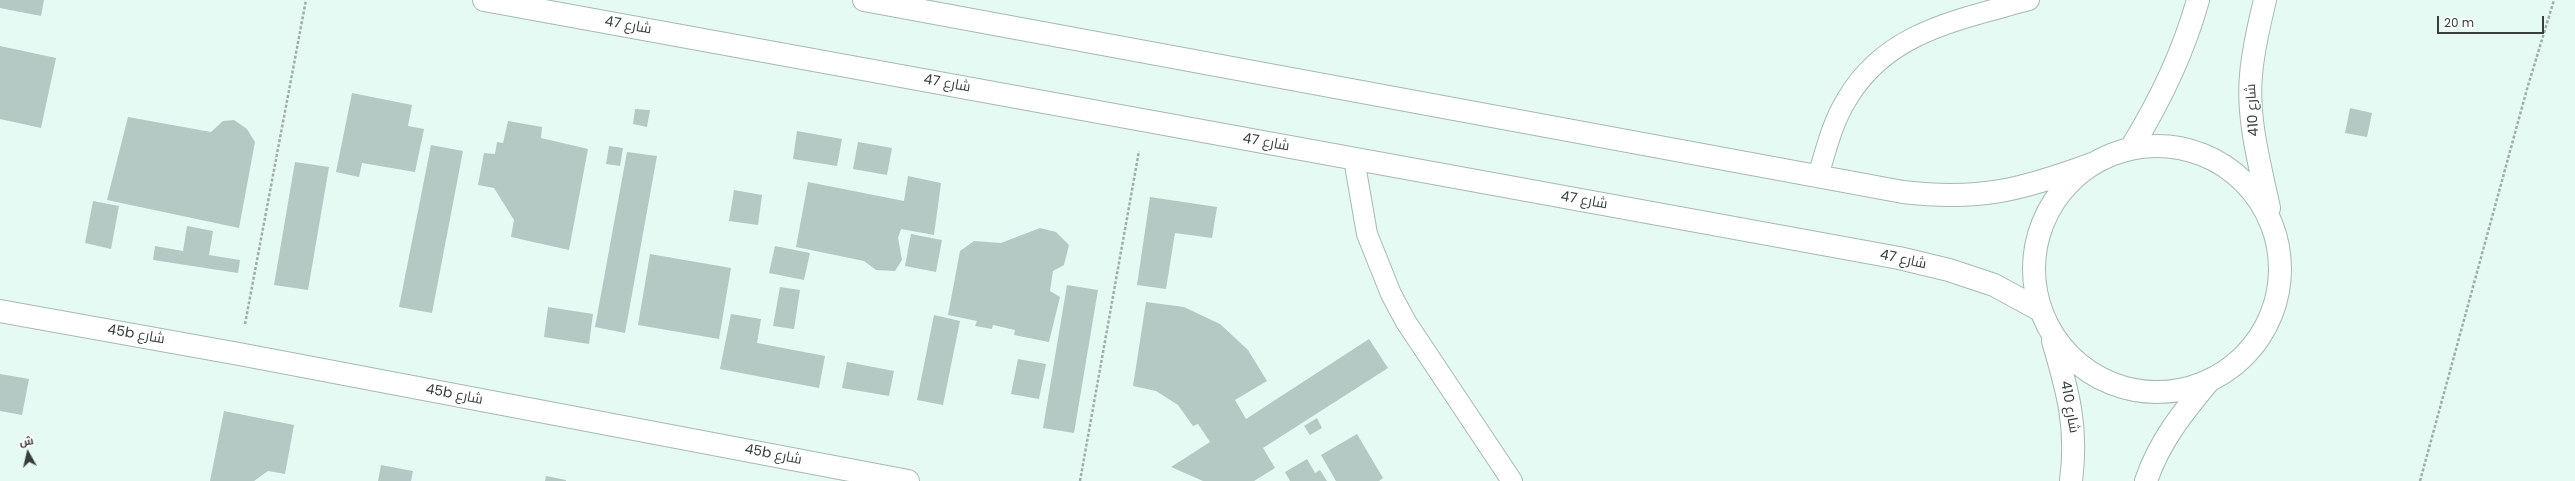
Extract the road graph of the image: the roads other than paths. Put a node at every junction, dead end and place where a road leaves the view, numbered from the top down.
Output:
1 (484, 0) edge
2 (864, 0) edge
3 (2029, 0) edge
4 (2198, 0) edge
5 (2265, 0) edge
6 (2131, 148) junction
7 (1354, 159) junction
8 (2092, 164) junction
9 (1818, 176) junction
10 (2271, 219) junction
11 (2040, 310) junction
12 (0, 311) edge
13 (2051, 334) junction
14 (2209, 381) junction
15 (908, 481) edge
16 (1512, 481) edge
17 (2071, 481) edge
18 (2146, 481) edge

1 - 7 street, شارع 47
2 - 9 street
3 - 9 lane
4 - 6 street
5 - 10 street, شارع 410
6 - 8 street
6 - 10 street
7 - 11 street, شارع 47
7 - 16 lane
8 - 9 street
8 - 11 street
10 - 14 street, شارع 410
11 - 13 street
12 - 15 street, 45b شارع
13 - 14 street
13 - 17 street, شارع 410
14 - 18 street

